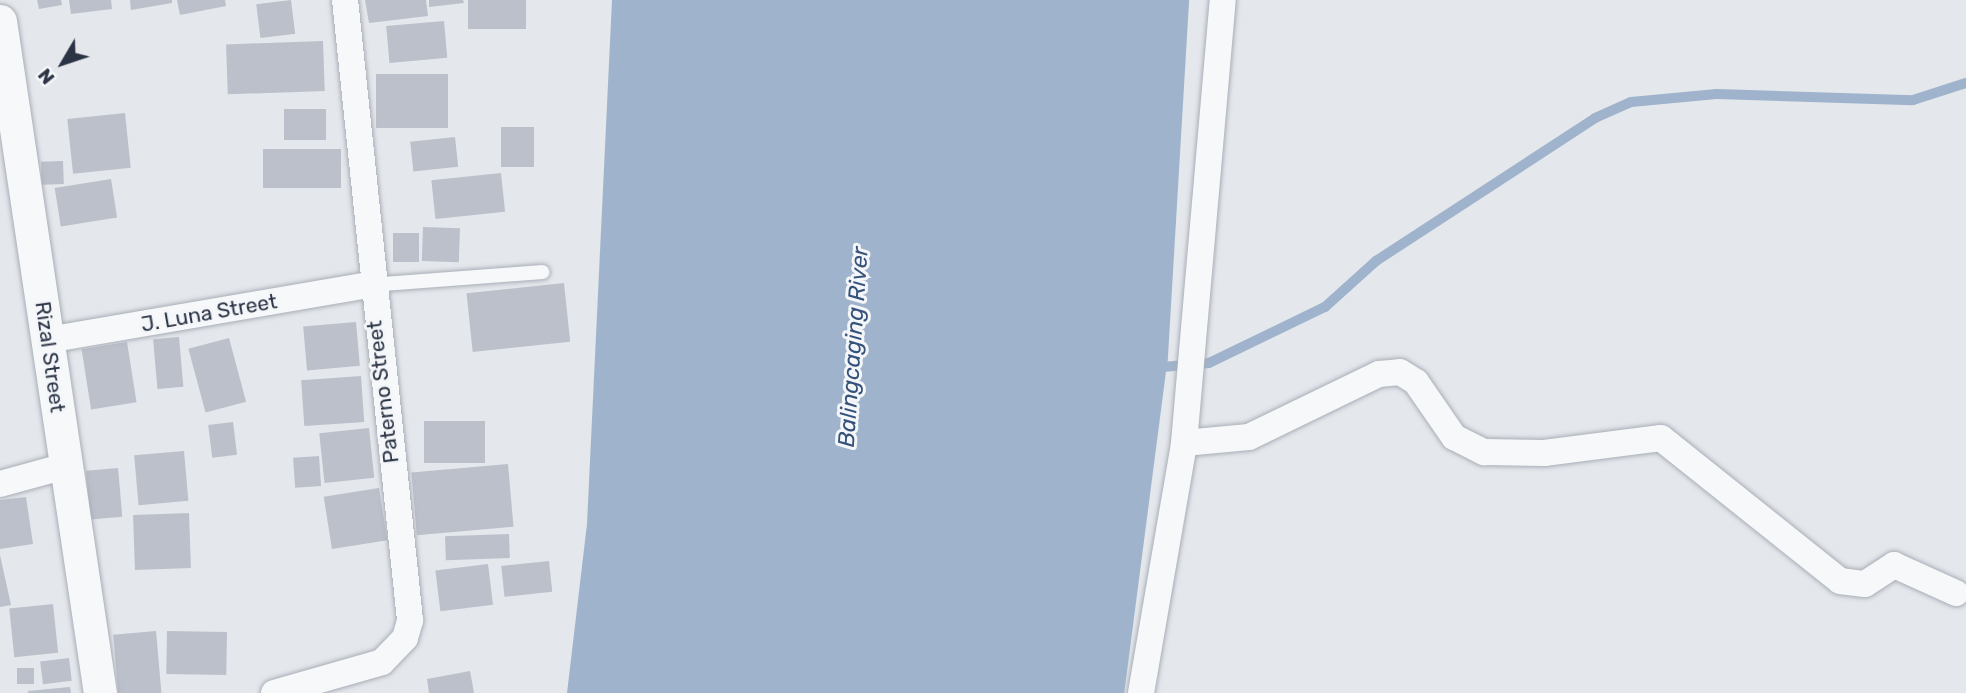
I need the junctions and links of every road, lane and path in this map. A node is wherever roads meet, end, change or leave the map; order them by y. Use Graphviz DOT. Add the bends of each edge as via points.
graph roads {
  1 [pos="345,0"];
  2 [pos="1223,0"];
  3 [pos="0,21"];
  4 [pos="543,272"];
  5 [pos="370,285"];
  6 [pos="47,340"];
  7 [pos="1184,443"];
  8 [pos="66,466"];
  9 [pos="0,484"];
  10 [pos="1956,593"];
  11 [pos="100,693"];
  12 [pos="274,693"];
  13 [pos="1141,693"];
  1 -- 5 [label="street, Paterno Street"];
  2 -- 7 [label="street"];
  3 -- 6 [label="street, Rizal Street"];
  4 -- 5 [label="lane"];
  5 -- 6 [label="street, J. Luna Street"];
  5 -- 12 [label="street, Paterno Street" via="410,620 405,638 382,662"];
  6 -- 8 [label="street, Rizal Street"];
  7 -- 10 [label="street" via="1249,437 1379,374 1400,372 1416,382 1454,437 1484,452 1544,453 1661,438 1840,581 1865,584 1894,565"];
  7 -- 13 [label="street"];
  8 -- 9 [label="street"];
  8 -- 11 [label="street, Rizal Street"];
}
